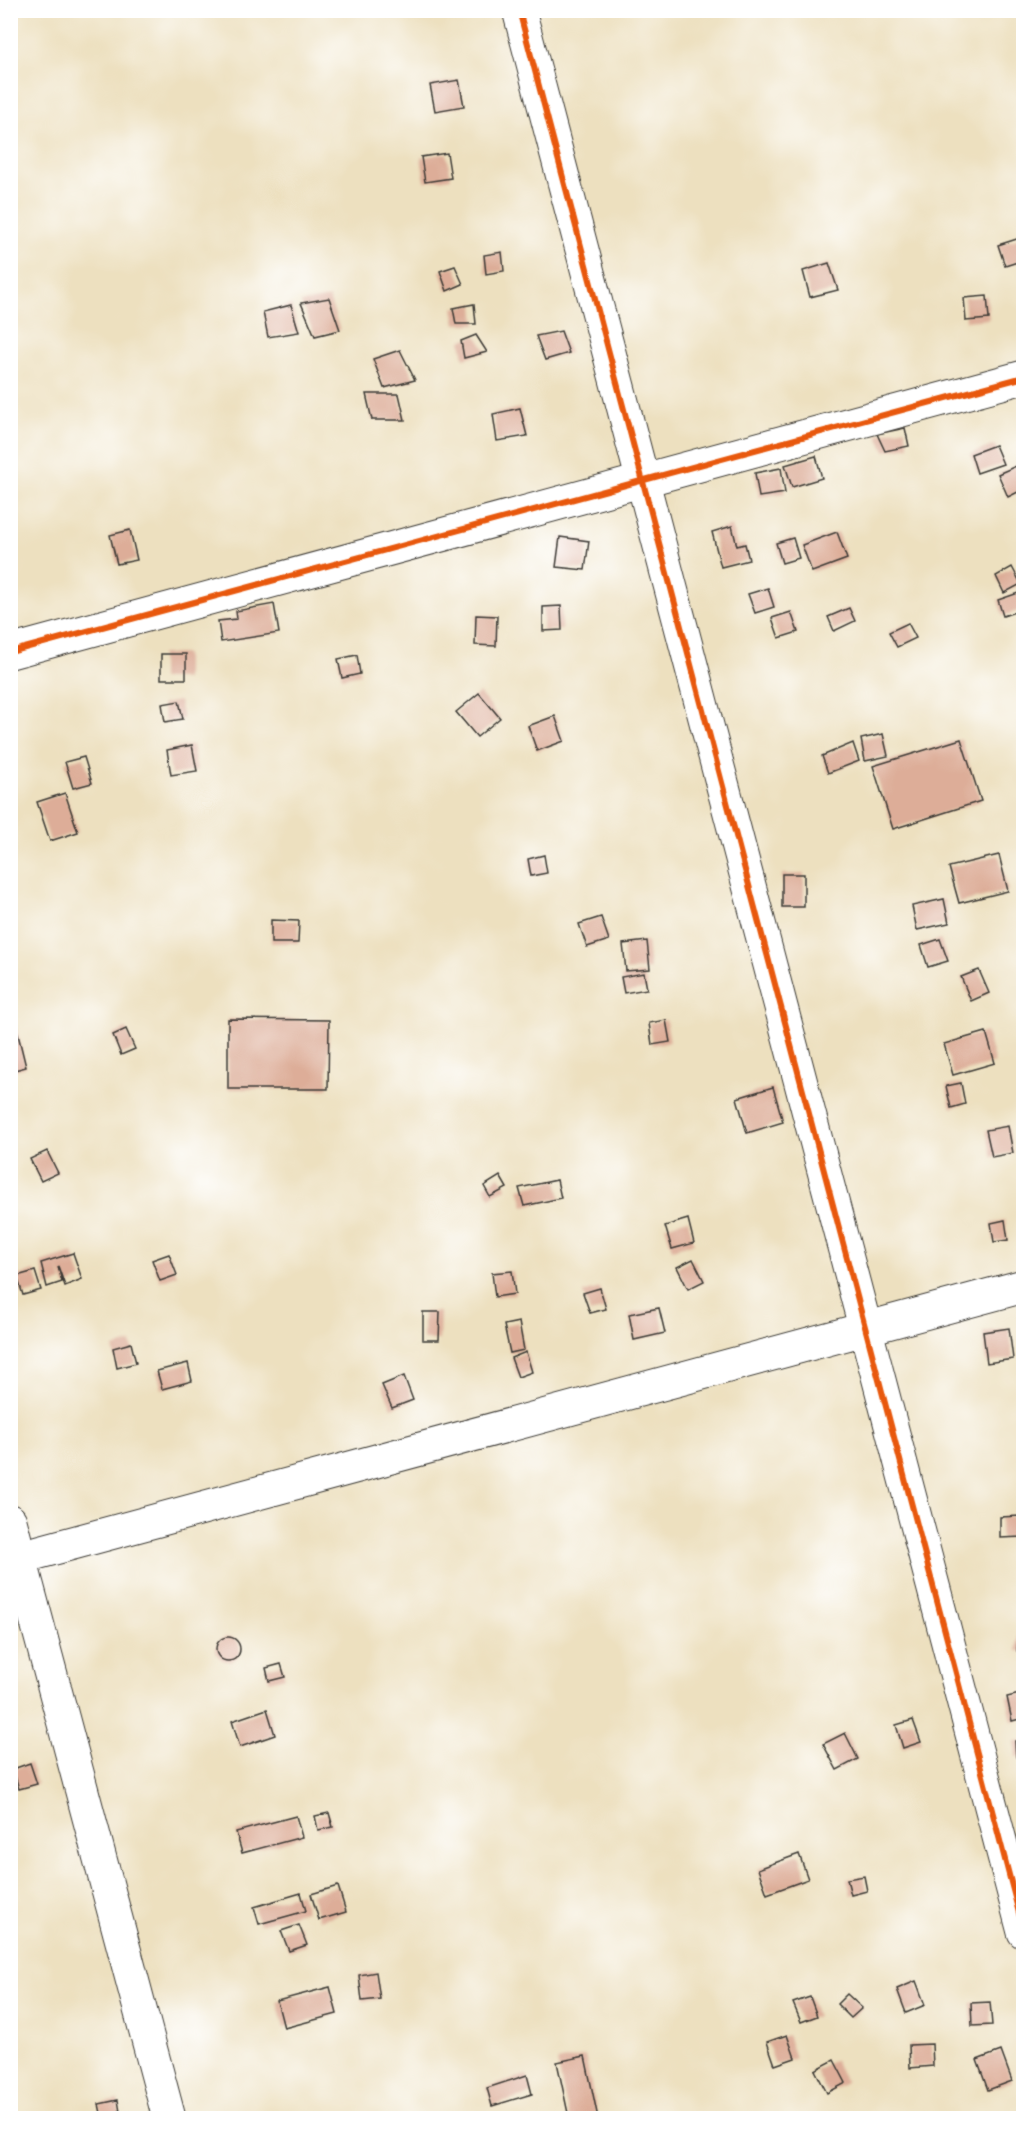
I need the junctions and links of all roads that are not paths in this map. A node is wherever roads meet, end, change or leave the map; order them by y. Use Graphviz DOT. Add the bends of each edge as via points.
graph roads {
  1 [pos="519,10"];
  2 [pos="1023,377"];
  3 [pos="642,480"];
  4 [pos="10,652"];
  5 [pos="1023,1286"];
  6 [pos="865,1329"];
  7 [pos="10,1521"];
  8 [pos="15,1559"];
  9 [pos="1023,1932"];
  10 [pos="169,2118"];
  1 -- 3 [label="street"];
  2 -- 3 [label="street"];
  3 -- 4 [label="street"];
  3 -- 6 [label="street"];
  5 -- 6 [label="street"];
  6 -- 8 [label="street"];
  6 -- 9 [label="street"];
  7 -- 8 [label="street"];
  8 -- 10 [label="street"];
}
